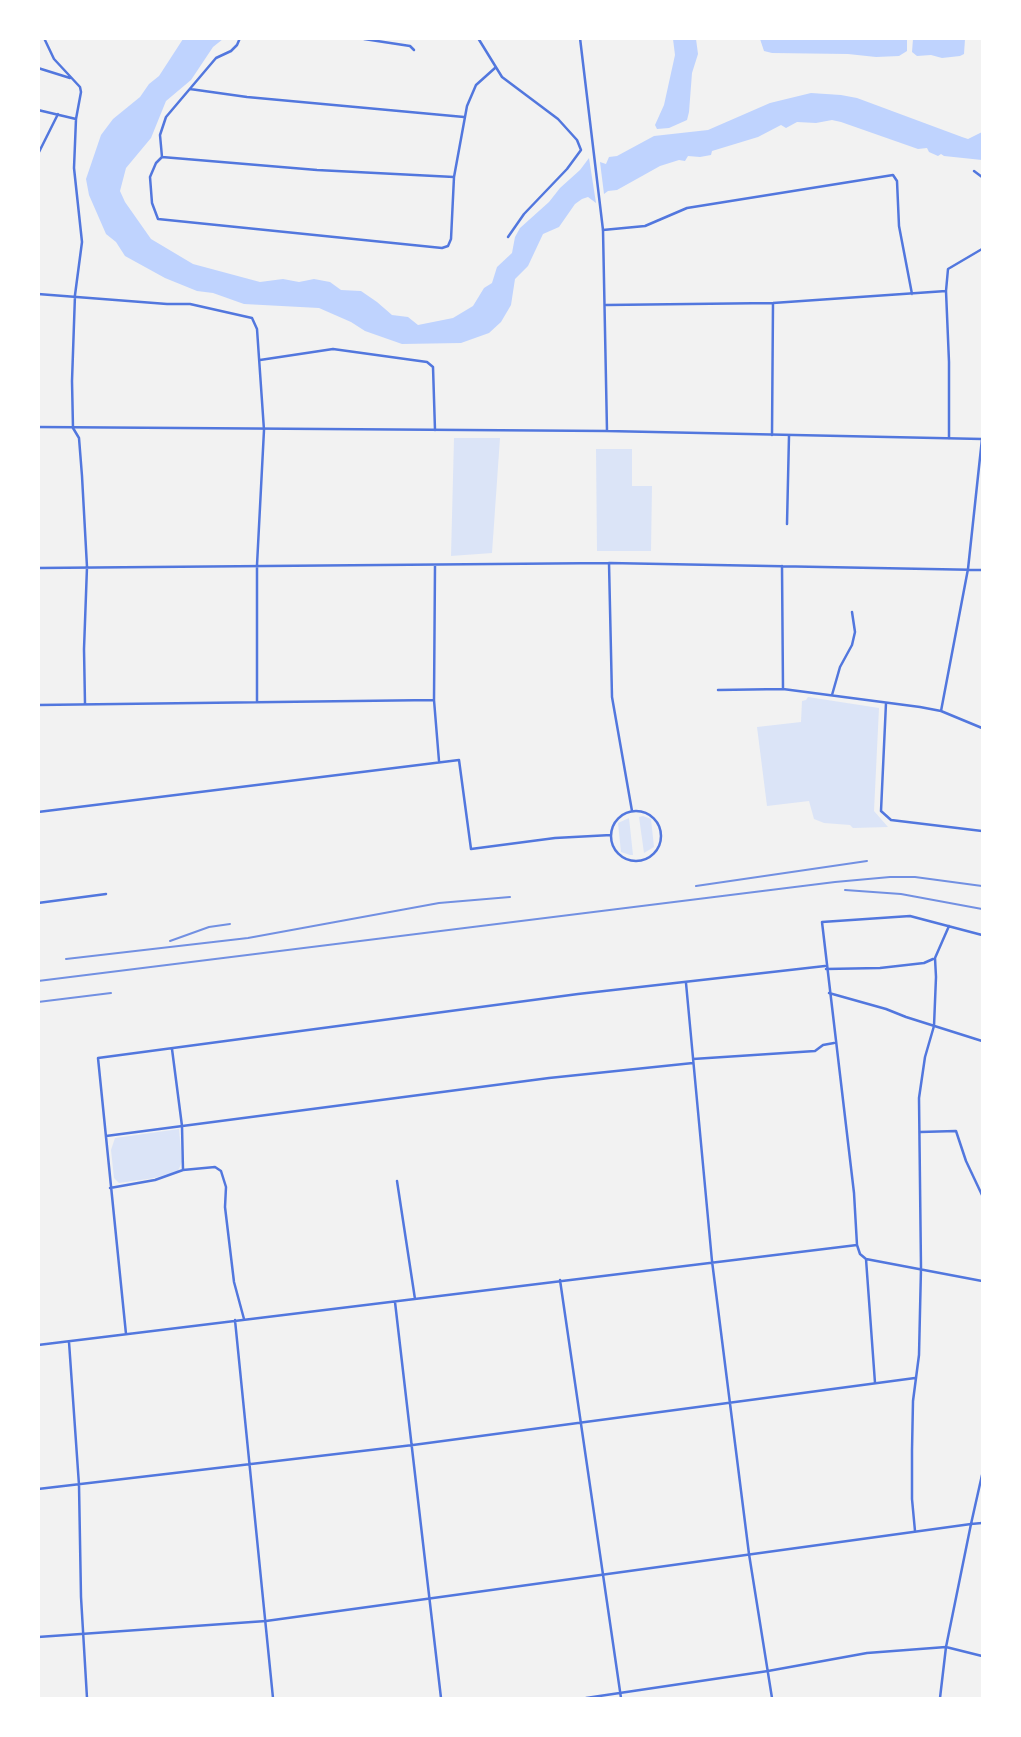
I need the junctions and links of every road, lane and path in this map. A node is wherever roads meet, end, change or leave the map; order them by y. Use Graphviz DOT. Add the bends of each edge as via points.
graph roads {
  1 [pos="44,38"];
  2 [pos="240,38"];
  3 [pos="484,38"];
  4 [pos="580,38"];
  5 [pos="363,39"];
  6 [pos="478,39"];
  7 [pos="414,50"];
  8 [pos="38,68"];
  9 [pos="495,68"];
  10 [pos="70,78"];
  11 [pos="190,89"];
  12 [pos="38,110"];
  13 [pos="58,114"];
  14 [pos="464,117"];
  15 [pos="76,119"];
  16 [pos="38,154"];
  17 [pos="162,158"];
  18 [pos="974,171"];
  19 [pos="454,177"];
  20 [pos="982,177"];
  21 [pos="603,230"];
  22 [pos="508,237"];
  23 [pos="982,249"];
  24 [pos="946,291"];
  25 [pos="38,294"];
  26 [pos="912,294"];
  27 [pos="75,295"];
  28 [pos="773,303"];
  29 [pos="606,305"];
  30 [pos="260,360"];
  31 [pos="38,427"];
  32 [pos="73,428"];
  33 [pos="264,430"];
  34 [pos="435,430"];
  35 [pos="607,431"];
  36 [pos="772,435"];
  37 [pos="789,435"];
  38 [pos="949,438"];
  39 [pos="982,439"];
  40 [pos="788,523"];
  41 [pos="609,563"];
  42 [pos="257,565"];
  43 [pos="435,565"];
  44 [pos="782,566"];
  45 [pos="87,567"];
  46 [pos="38,568"];
  47 [pos="968,569"];
  48 [pos="982,570"];
  49 [pos="852,612"];
  50 [pos="783,689"];
  51 [pos="718,690"];
  52 [pos="832,696"];
  53 [pos="434,700"];
  54 [pos="257,701"];
  55 [pos="886,703"];
  56 [pos="85,704"];
  57 [pos="38,705"];
  58 [pos="941,711"];
  59 [pos="982,728"];
  60 [pos="439,761"];
  61 [pos="632,811"];
  62 [pos="38,812"];
  63 [pos="982,831"];
  64 [pos="611,835"];
  65 [pos="106,894"];
  66 [pos="38,903"];
  67 [pos="949,926"];
  68 [pos="982,935"];
  69 [pos="935,958"];
  70 [pos="826,967"];
  71 [pos="686,982"];
  72 [pos="830,993"];
  73 [pos="934,1026"];
  74 [pos="982,1041"];
  75 [pos="836,1043"];
  76 [pos="172,1049"];
  77 [pos="693,1061"];
  78 [pos="182,1126"];
  79 [pos="919,1132"];
  80 [pos="106,1136"];
  81 [pos="183,1170"];
  82 [pos="397,1181"];
  83 [pos="110,1188"];
  84 [pos="982,1195"];
  85 [pos="857,1245"];
  86 [pos="866,1259"];
  87 [pos="712,1261"];
  88 [pos="921,1268"];
  89 [pos="560,1280"];
  90 [pos="982,1281"];
  91 [pos="415,1299"];
  92 [pos="395,1302"];
  93 [pos="244,1319"];
  94 [pos="235,1321"];
  95 [pos="126,1334"];
  96 [pos="69,1342"];
  97 [pos="38,1345"];
  98 [pos="915,1378"];
  99 [pos="875,1383"];
  100 [pos="729,1402"];
  101 [pos="581,1423"];
  102 [pos="413,1445"];
  103 [pos="249,1465"];
  104 [pos="982,1475"];
  105 [pos="79,1485"];
  106 [pos="38,1489"];
  107 [pos="982,1523"];
  108 [pos="971,1524"];
  109 [pos="915,1531"];
  110 [pos="750,1554"];
  111 [pos="601,1576"];
  112 [pos="430,1600"];
  113 [pos="266,1621"];
  114 [pos="85,1633"];
  115 [pos="38,1637"];
  116 [pos="946,1647"];
  117 [pos="982,1655"];
  118 [pos="768,1671"];
  119 [pos="620,1693"];
  120 [pos="87,1699"];
  121 [pos="273,1699"];
  122 [pos="441,1699"];
  123 [pos="586,1699"];
  124 [pos="621,1699"];
  125 [pos="772,1699"];
  126 [pos="940,1699"];
  1 -- 10 [label="street"];
  2 -- 11 [label="street"];
  3 -- 6 [label="street"];
  4 -- 21 [label="street"];
  5 -- 7 [label="street"];
  6 -- 9 [label="street"];
  8 -- 10 [label="street"];
  9 -- 14 [label="street" via="476,85"];
  9 -- 22 [label="street" via="558,119 581,150"];
  10 -- 15 [label="street" via="81,92"];
  11 -- 14 [label="street"];
  11 -- 17 [label="street" via="166,117 159,143"];
  12 -- 13 [label="street"];
  13 -- 15 [label="street"];
  13 -- 16 [label="street"];
  14 -- 19 [label="street"];
  15 -- 27 [label="street" via="74,168 82,242"];
  17 -- 19 [label="street"];
  17 -- 19 [label="street" via="150,177 158,219 442,248 451,239"];
  18 -- 20 [label="street"];
  21 -- 26 [label="street" via="652,224 687,208 893,175"];
  21 -- 29 [label="street"];
  23 -- 24 [label="street" via="948,269"];
  24 -- 26 [label="street"];
  24 -- 38 [label="street"];
  25 -- 27 [label="street"];
  26 -- 28 [label="street"];
  27 -- 30 [label="street" via="190,304 252,318"];
  27 -- 32 [label="street"];
  28 -- 29 [label="street"];
  28 -- 36 [label="street"];
  29 -- 35 [label="street"];
  30 -- 33 [label="street"];
  30 -- 34 [label="street" via="333,349 427,362 433,367"];
  31 -- 32 [label="street"];
  32 -- 33 [label="street"];
  32 -- 45 [label="street" via="79,438"];
  33 -- 34 [label="street"];
  33 -- 42 [label="street"];
  34 -- 35 [label="street"];
  35 -- 36 [label="street"];
  36 -- 37 [label="street"];
  37 -- 38 [label="street"];
  37 -- 40 [label="street"];
  38 -- 39 [label="street"];
  39 -- 47 [label="street"];
  41 -- 43 [label="street"];
  41 -- 44 [label="street"];
  41 -- 61 [label="street" via="612,697"];
  42 -- 43 [label="street"];
  42 -- 45 [label="street"];
  42 -- 54 [label="street"];
  43 -- 53 [label="street"];
  44 -- 47 [label="street"];
  44 -- 50 [label="street"];
  45 -- 46 [label="street"];
  45 -- 56 [label="street"];
  47 -- 48 [label="street"];
  47 -- 58 [label="street"];
  49 -- 52 [label="street" via="852,645"];
  50 -- 51 [label="street"];
  50 -- 52 [label="street"];
  52 -- 55 [label="street"];
  53 -- 54 [label="street"];
  53 -- 60 [label="street"];
  54 -- 56 [label="street"];
  55 -- 58 [label="street"];
  55 -- 63 [label="street" via="881,811 891,820"];
  56 -- 57 [label="street"];
  58 -- 59 [label="street"];
  60 -- 62 [label="street"];
  60 -- 64 [label="street" via="459,760 471,849"];
  61 -- 64 [label="street" via="619,817"];
  61 -- 64 [label="street" via="644,812 658,823 662,834 656,851 647,859 630,861 616,851"];
  65 -- 66 [label="street"];
  67 -- 68 [label="street"];
  67 -- 69 [label="street"];
  67 -- 70 [label="street" via="904,916 822,922"];
  69 -- 70 [label="street" via="880,968"];
  69 -- 73 [label="street"];
  70 -- 71 [label="street"];
  70 -- 72 [label="street"];
  71 -- 76 [label="street"];
  71 -- 77 [label="street"];
  72 -- 73 [label="street"];
  72 -- 75 [label="street"];
  73 -- 74 [label="street"];
  73 -- 79 [label="street" via="920,1084"];
  75 -- 77 [label="street" via="814,1051"];
  75 -- 85 [label="street"];
  76 -- 78 [label="street"];
  76 -- 80 [label="street" via="98,1058"];
  77 -- 78 [label="street"];
  77 -- 87 [label="street"];
  78 -- 80 [label="street"];
  78 -- 81 [label="street"];
  79 -- 84 [label="street" via="956,1131"];
  79 -- 88 [label="street"];
  80 -- 83 [label="street"];
  81 -- 83 [label="street"];
  81 -- 93 [label="street" via="215,1167 225,1179 234,1282"];
  82 -- 91 [label="street"];
  83 -- 95 [label="street"];
  85 -- 86 [label="street"];
  85 -- 87 [label="street"];
  86 -- 88 [label="street"];
  86 -- 99 [label="street"];
  87 -- 89 [label="street"];
  87 -- 100 [label="street"];
  88 -- 90 [label="street"];
  88 -- 98 [label="street"];
  89 -- 91 [label="street"];
  89 -- 101 [label="street"];
  91 -- 92 [label="street"];
  92 -- 93 [label="street"];
  92 -- 102 [label="street"];
  93 -- 94 [label="street"];
  94 -- 95 [label="street"];
  94 -- 103 [label="street"];
  95 -- 96 [label="street"];
  96 -- 97 [label="street"];
  96 -- 105 [label="street"];
  98 -- 99 [label="street"];
  98 -- 109 [label="street"];
  99 -- 100 [label="street"];
  100 -- 101 [label="street"];
  100 -- 110 [label="street"];
  101 -- 102 [label="street"];
  101 -- 111 [label="street"];
  102 -- 103 [label="street"];
  102 -- 112 [label="street"];
  103 -- 105 [label="street"];
  103 -- 113 [label="street"];
  104 -- 108 [label="street"];
  105 -- 106 [label="street"];
  105 -- 114 [label="street"];
  107 -- 108 [label="street"];
  108 -- 109 [label="street"];
  108 -- 116 [label="street"];
  109 -- 110 [label="street"];
  110 -- 111 [label="street"];
  110 -- 118 [label="street"];
  111 -- 112 [label="street"];
  111 -- 119 [label="street"];
  112 -- 113 [label="street"];
  112 -- 122 [label="street"];
  113 -- 114 [label="street"];
  113 -- 121 [label="street"];
  114 -- 115 [label="street"];
  114 -- 120 [label="street"];
  116 -- 117 [label="street"];
  116 -- 118 [label="street" via="867,1653"];
  116 -- 126 [label="street"];
  118 -- 119 [label="street"];
  118 -- 125 [label="street"];
  119 -- 123 [label="street"];
  119 -- 124 [label="street"];
}
